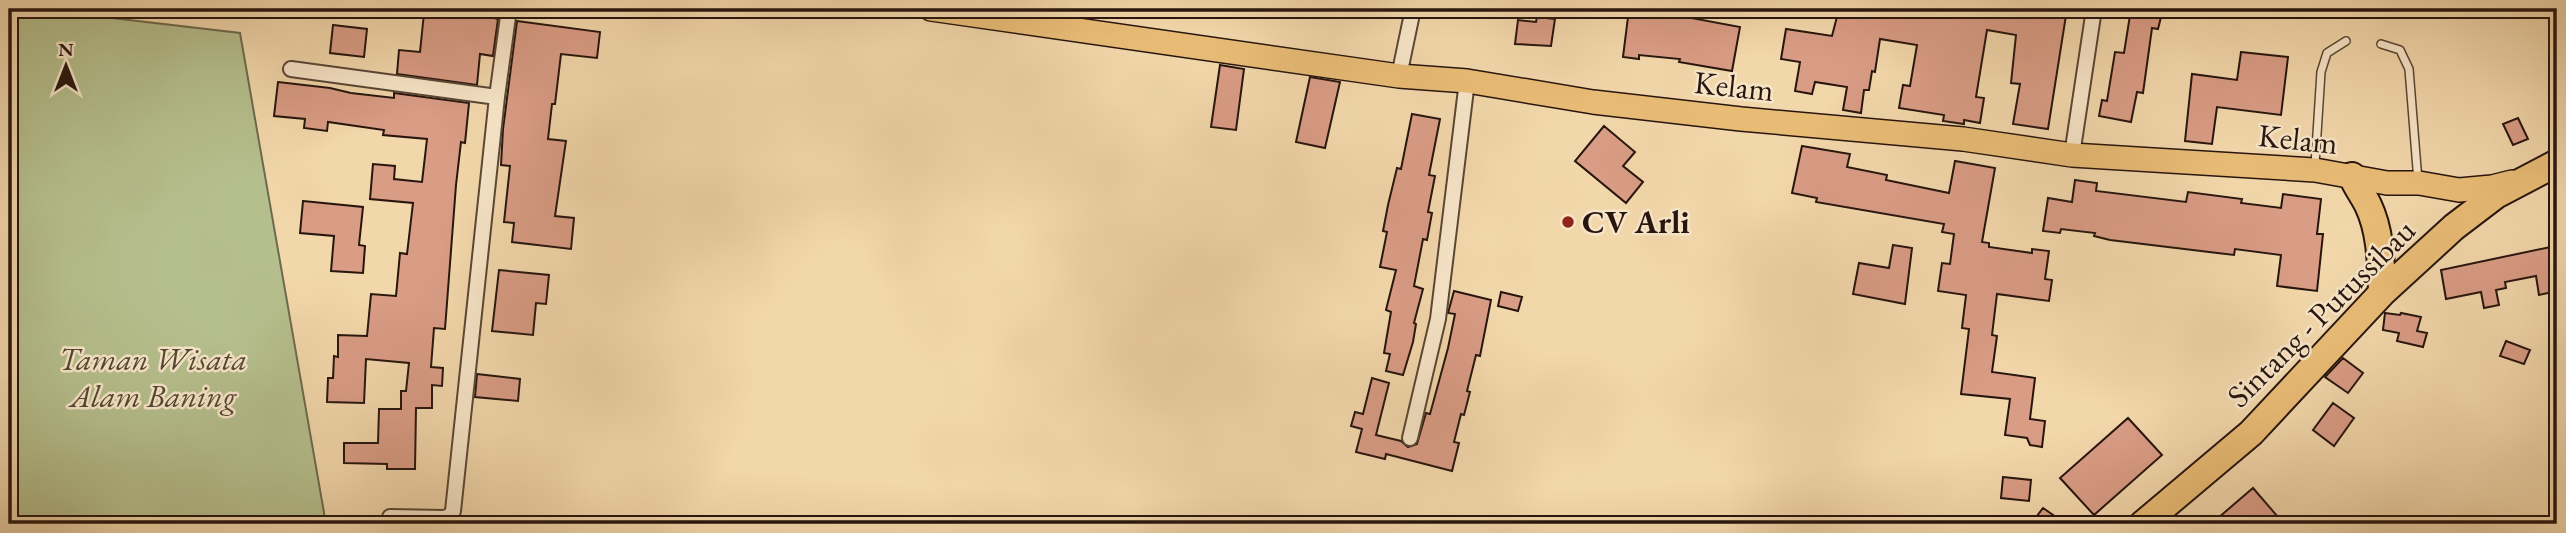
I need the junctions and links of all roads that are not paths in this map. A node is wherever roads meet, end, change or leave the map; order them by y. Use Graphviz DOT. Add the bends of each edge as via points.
graph roads {
  1 [pos="509,9"];
  2 [pos="932,9"];
  3 [pos="1413,9"];
  4 [pos="2094,9"];
  5 [pos="2346,41"];
  6 [pos="2381,44"];
  7 [pos="291,69"];
  8 [pos="1399,76"];
  9 [pos="1467,82"];
  10 [pos="496,97"];
  11 [pos="2072,155"];
  12 [pos="2557,163"];
  13 [pos="2315,170"];
  14 [pos="2352,176"];
  15 [pos="2531,176"];
  16 [pos="2419,183"];
  17 [pos="2382,293"];
  18 [pos="1410,438"];
  19 [pos="390,517"];
  20 [pos="2143,524"];
  1 -- 10 [label="street"];
  2 -- 8 [label="main road, Kelam"];
  3 -- 8 [label="street"];
  4 -- 11 [label="street"];
  5 -- 13 [label="lane" via="2327,52 2321,72"];
  6 -- 16 [label="lane" via="2400,50 2409,69"];
  7 -- 10 [label="street"];
  8 -- 9 [label="main road, Kelam"];
  9 -- 11 [label="main road, Kelam" via="1593,102 1963,139"];
  9 -- 18 [label="street" via="1438,318"];
  10 -- 19 [label="street" via="453,511 443,518"];
  11 -- 13 [label="main road, Kelam"];
  12 -- 15 [label="highway, Sintang - Putussibau"];
  13 -- 14 [label="main road, Kelam"];
  14 -- 16 [label="main road, Kelam"];
  14 -- 17 [label="highway" via="2374,223"];
  15 -- 16 [label="main road, Kelam" via="2477,189"];
  15 -- 17 [label="highway, Sintang - Putussibau" via="2454,227"];
  17 -- 20 [label="highway, Sintang - Putussibau" via="2250,433"];
}
